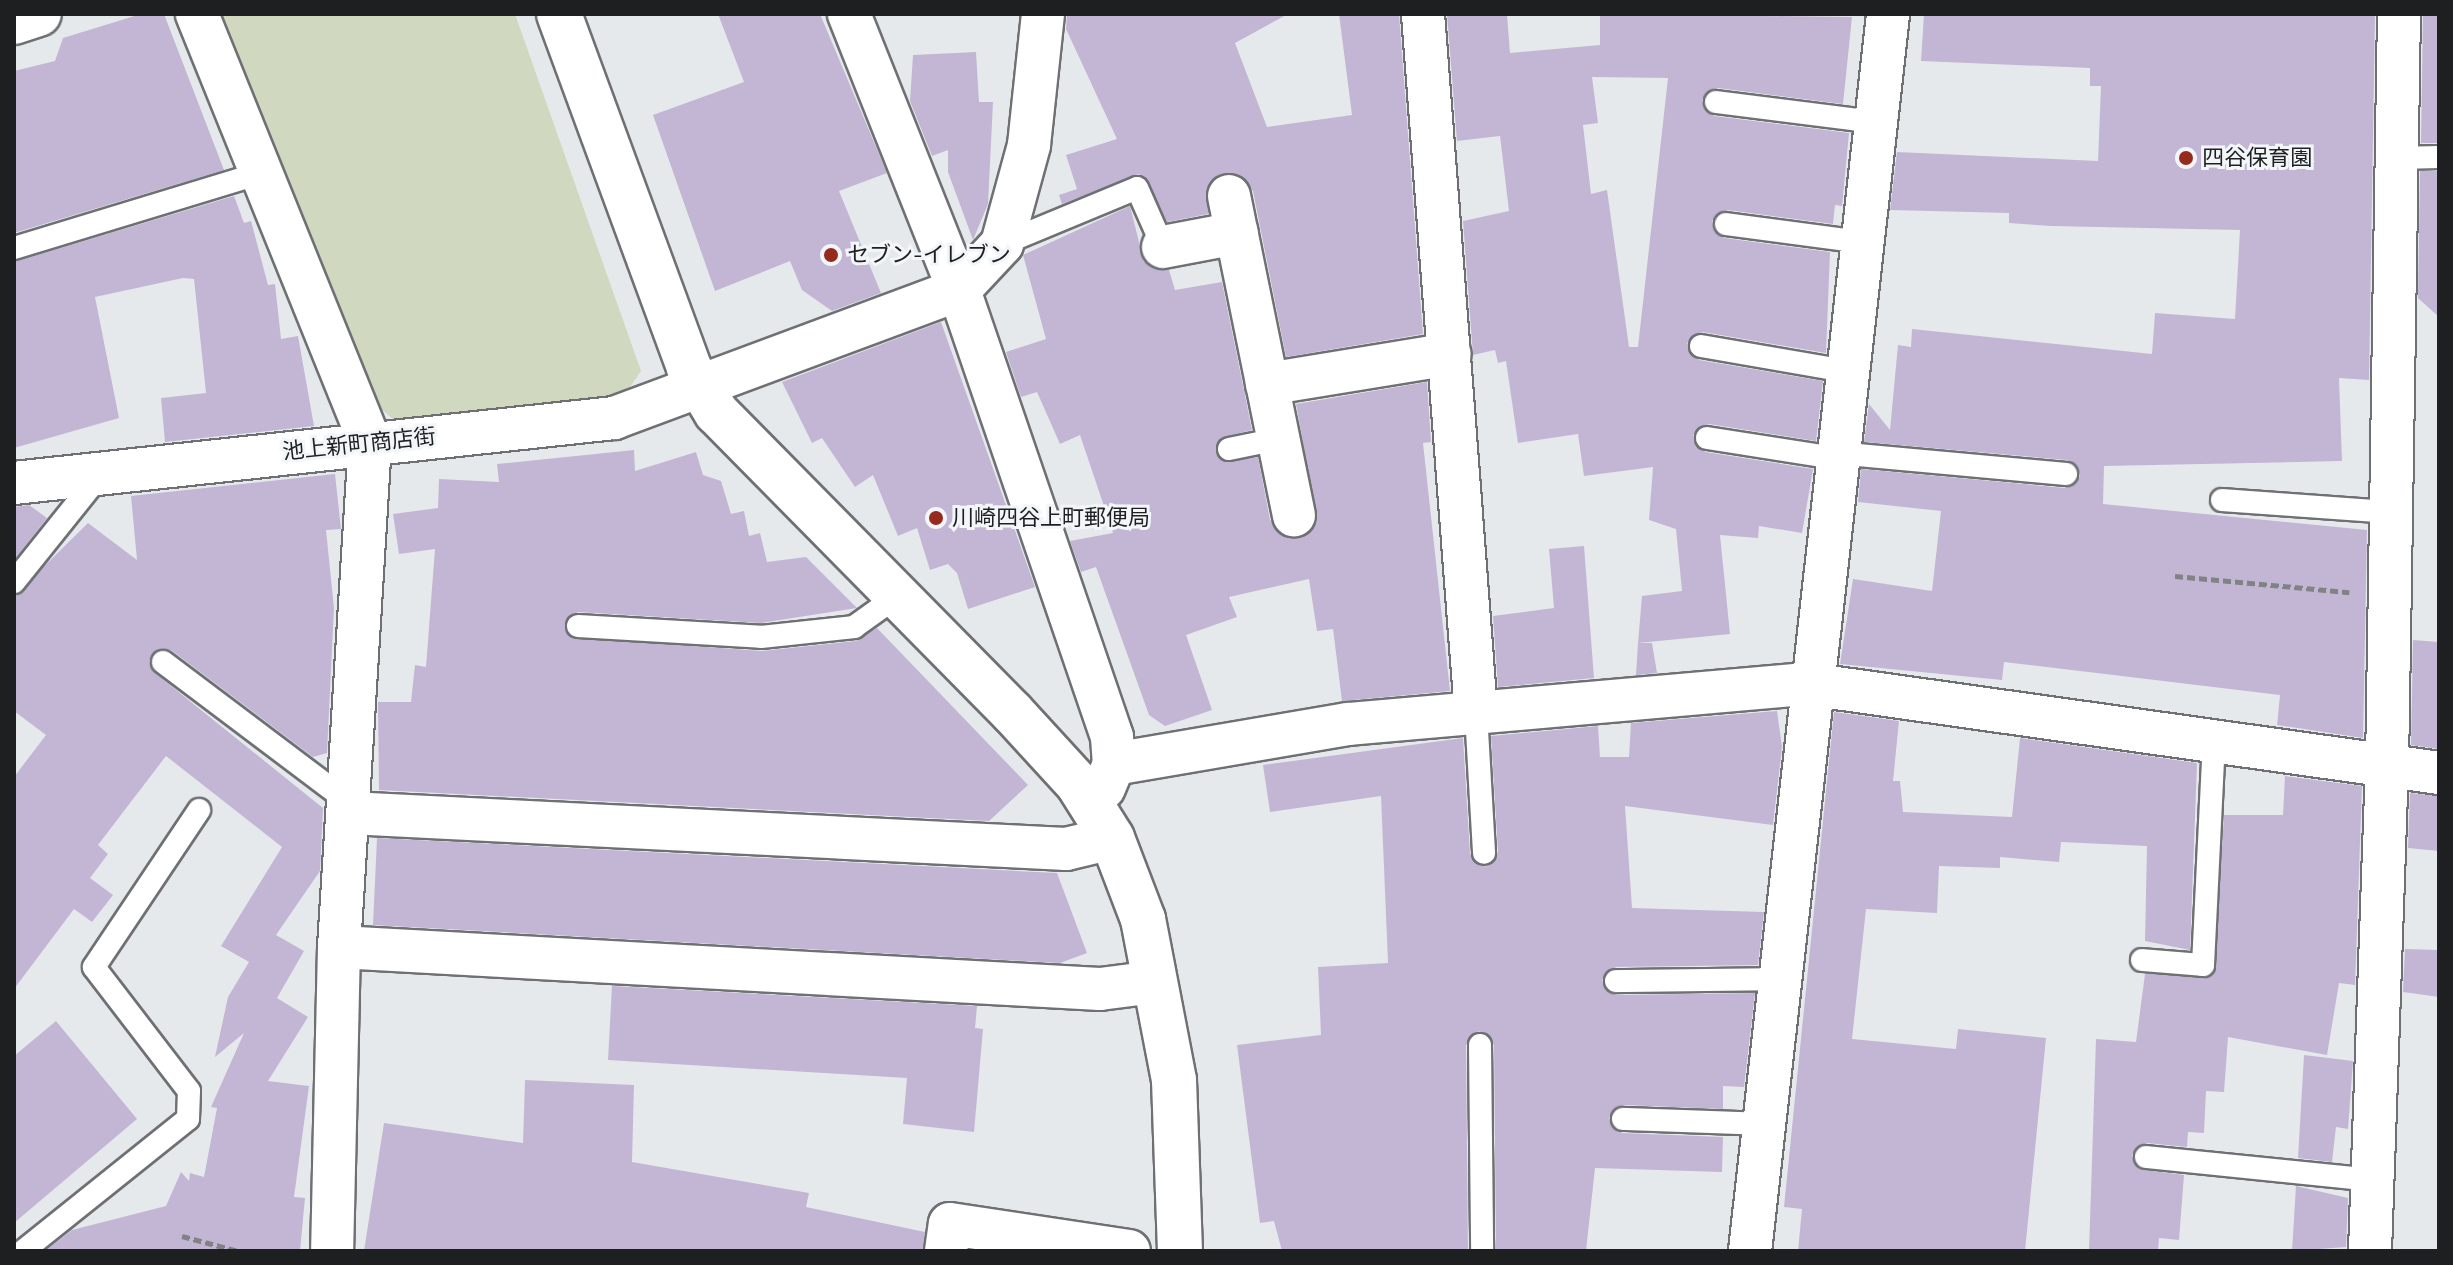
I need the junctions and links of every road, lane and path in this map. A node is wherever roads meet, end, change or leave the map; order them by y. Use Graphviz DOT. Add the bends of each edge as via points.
graph roads {
  1 [pos="39,14"];
  2 [pos="197,14"];
  3 [pos="559,14"];
  4 [pos="849,14"];
  5 [pos="1043,14"];
  6 [pos="1423,14"];
  7 [pos="1888,14"];
  8 [pos="2399,14"];
  9 [pos="14,22"];
  10 [pos="1716,102"];
  11 [pos="1875,122"];
  12 [pos="2439,157"];
  13 [pos="2397,158"];
  14 [pos="261,173"];
  15 [pos="1726,224"];
  16 [pos="1861,242"];
  17 [pos="1002,244"];
  18 [pos="1163,247"];
  19 [pos="14,248"];
  20 [pos="959,290"];
  21 [pos="1701,346"];
  22 [pos="1450,354"];
  23 [pos="1845,371"];
  24 [pos="1267,384"];
  25 [pos="699,385"];
  26 [pos="1707,438"];
  27 [pos="1278,439"];
  28 [pos="370,442"];
  29 [pos="1229,449"];
  30 [pos="1835,456"];
  31 [pos="2066,474"];
  32 [pos="100,475"];
  33 [pos="14,483"];
  34 [pos="2222,500"];
  35 [pos="2391,512"];
  36 [pos="1294,515"];
  37 [pos="2175,576"];
  38 [pos="14,582"];
  39 [pos="2390,596"];
  40 [pos="896,597"];
  41 [pos="578,626"];
  42 [pos="163,662"];
  43 [pos="1808,684"];
  44 [pos="1476,713"];
  45 [pos="2214,743"];
  46 [pos="1114,764"];
  47 [pos="2387,767"];
  48 [pos="2439,773"];
  49 [pos="349,807"];
  50 [pos="199,810"];
  51 [pos="1104,824"];
  52 [pos="1484,853"];
  53 [pos="339,947"];
  54 [pos="2142,960"];
  55 [pos="1777,979"];
  56 [pos="1616,981"];
  57 [pos="1155,982"];
  58 [pos="1480,1045"];
  59 [pos="1623,1119"];
  60 [pos="1763,1124"];
  61 [pos="2146,1157"];
  62 [pos="2372,1180"];
  63 [pos="182,1236"];
  64 [pos="23,1251"];
  65 [pos="238,1251"];
  66 [pos="332,1251"];
  67 [pos="946,1251"];
  68 [pos="1129,1251"];
  69 [pos="1180,1251"];
  70 [pos="1482,1251"];
  71 [pos="1750,1251"];
  72 [pos="2370,1251"];
  1 -- 9 [label="street"];
  2 -- 14 [label="street"];
  3 -- 25 [label="street"];
  4 -- 20 [label="street"];
  5 -- 17 [label="street" via="1029,145"];
  6 -- 22 [label="street"];
  7 -- 11 [label="street"];
  8 -- 13 [label="street"];
  10 -- 11 [label="lane"];
  11 -- 16 [label="street"];
  12 -- 13 [label="lane"];
  13 -- 35 [label="street"];
  14 -- 19 [label="lane"];
  14 -- 28 [label="street"];
  15 -- 16 [label="lane"];
  16 -- 23 [label="street"];
  17 -- 18 [label="lane" via="1137,188"];
  17 -- 20 [label="street"];
  18 -- 24 [label="street" via="1233,214"];
  20 -- 25 [label="street, 池上新町商店街"];
  20 -- 46 [label="street" via="1112,737"];
  21 -- 23 [label="lane"];
  22 -- 24 [label="street"];
  22 -- 44 [label="street"];
  23 -- 30 [label="street"];
  24 -- 27 [label="street"];
  25 -- 28 [label="street, 池上新町商店街" via="614,418"];
  25 -- 40 [label="street" via="720,418"];
  26 -- 30 [label="lane"];
  27 -- 29 [label="lane"];
  27 -- 36 [label="street"];
  28 -- 32 [label="street, 池上新町商店街"];
  28 -- 49 [label="street"];
  30 -- 31 [label="lane"];
  30 -- 43 [label="street"];
  32 -- 33 [label="street, 池上新町商店街"];
  32 -- 38 [label="lane"];
  34 -- 35 [label="lane"];
  35 -- 39 [label="street"];
  37 -- 39 [label="path"];
  39 -- 47 [label="street"];
  40 -- 41 [label="lane" via="854,627 761,637"];
  40 -- 51 [label="street" via="1012,712"];
  42 -- 49 [label="lane"];
  43 -- 44 [label="street"];
  43 -- 45 [label="street"];
  43 -- 55 [label="street"];
  44 -- 46 [label="street" via="1348,724"];
  44 -- 52 [label="lane"];
  45 -- 47 [label="street"];
  45 -- 54 [label="lane" via="2203,965"];
  46 -- 51 [label="street"];
  47 -- 48 [label="street"];
  47 -- 62 [label="street"];
  49 -- 51 [label="street" via="1066,849"];
  49 -- 53 [label="street"];
  50 -- 64 [label="lane" via="94,967 189,1091 188,1119"];
  51 -- 57 [label="street" via="1143,919"];
  53 -- 57 [label="street" via="1100,989"];
  53 -- 66 [label="street"];
  55 -- 56 [label="lane"];
  55 -- 60 [label="street"];
  57 -- 69 [label="street" via="1174,1080"];
  58 -- 70 [label="lane"];
  59 -- 60 [label="lane"];
  60 -- 71 [label="street"];
  61 -- 62 [label="lane"];
  62 -- 72 [label="street"];
  63 -- 65 [label="path"];
  67 -- 68 [label="street" via="950,1224"];
}
